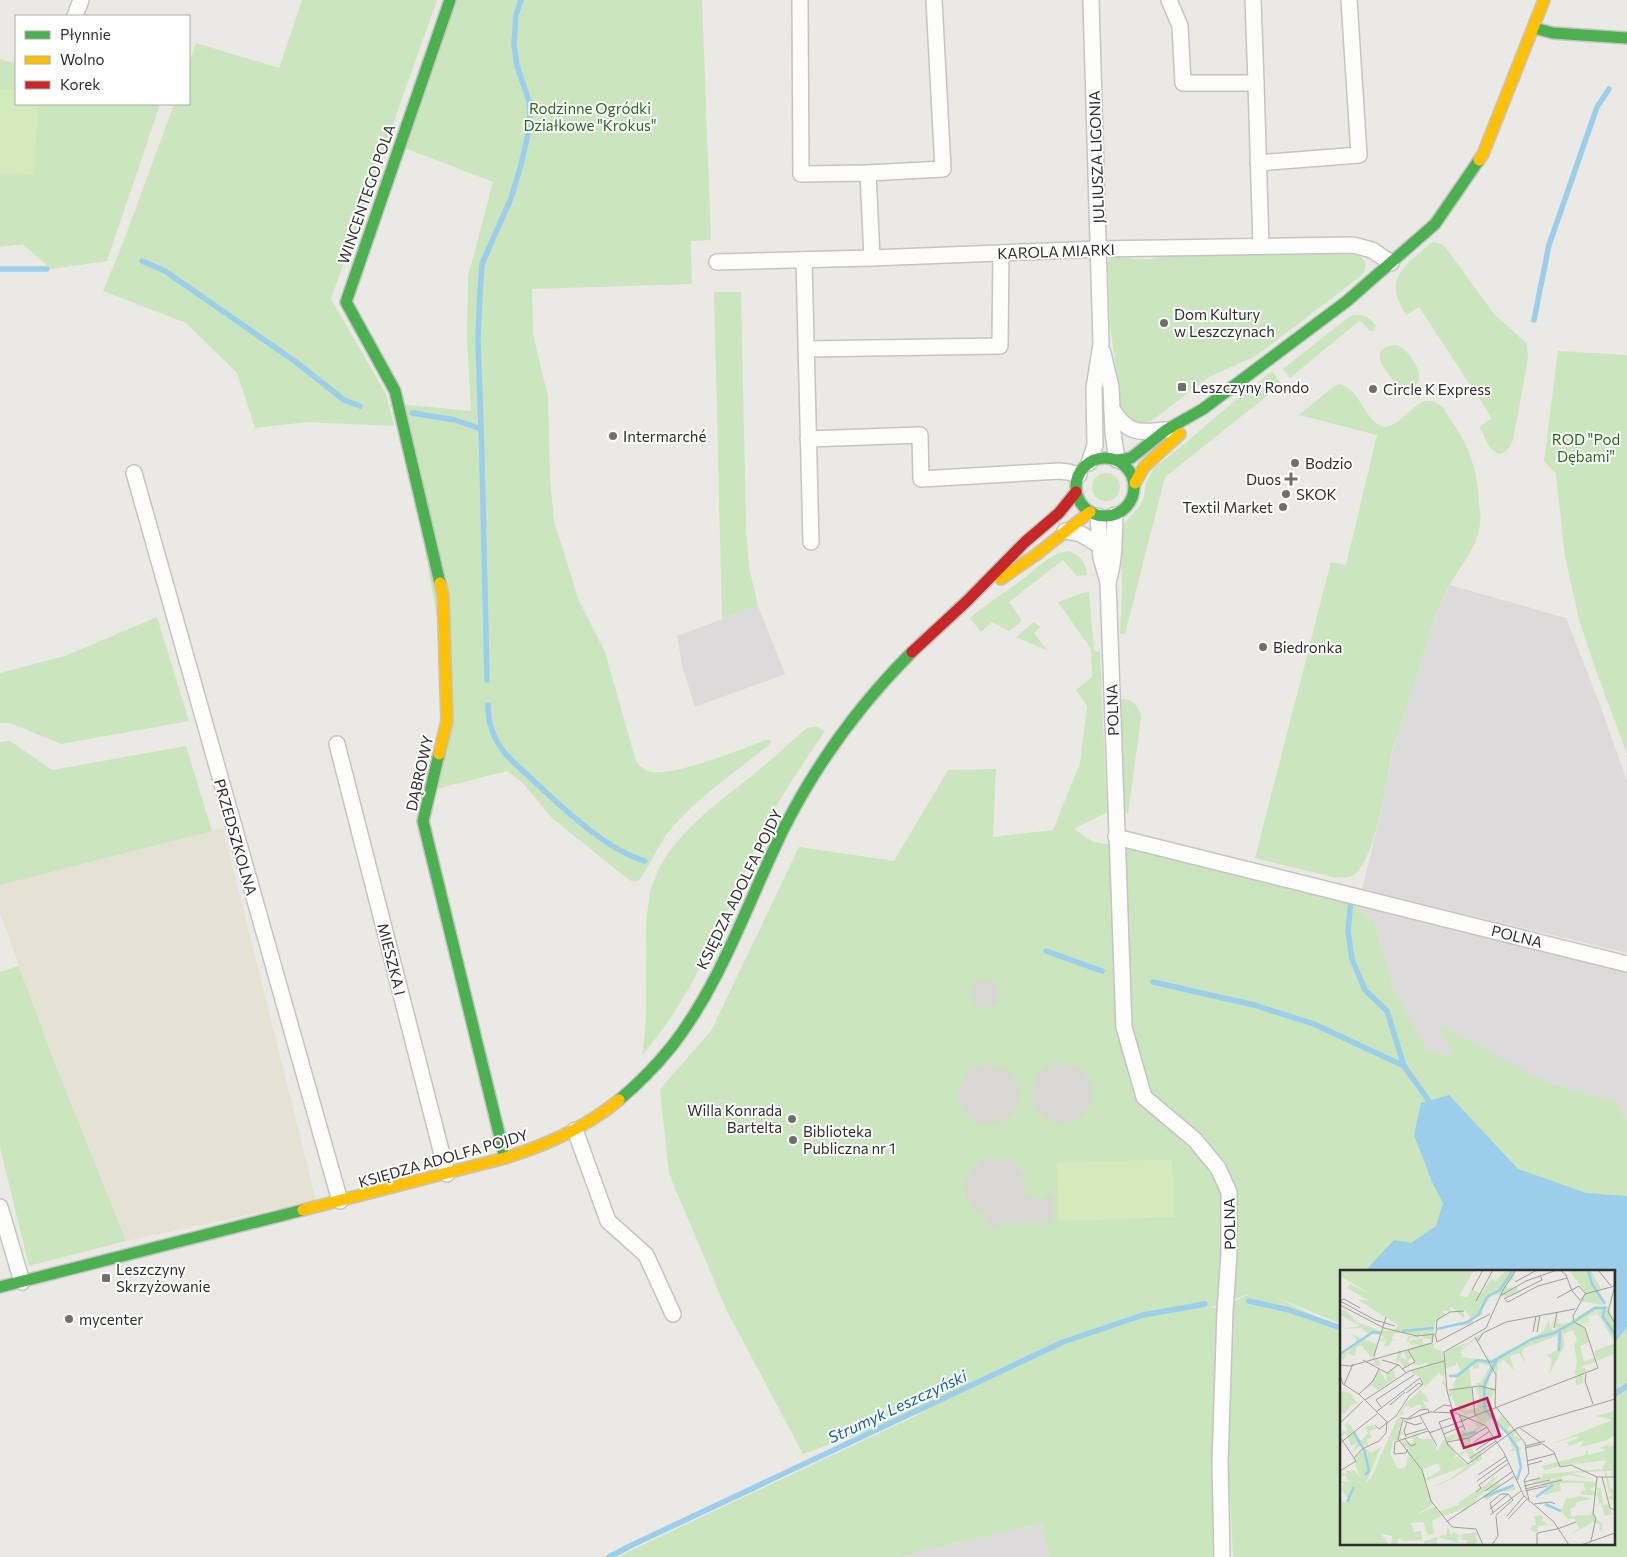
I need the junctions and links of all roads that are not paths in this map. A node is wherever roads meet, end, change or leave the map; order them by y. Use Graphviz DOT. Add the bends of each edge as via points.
graph roads {
  1 [pos="81,0"];
  2 [pos="450,0"];
  3 [pos="800,0"];
  4 [pos="934,0"];
  5 [pos="1091,0"];
  6 [pos="1169,0"];
  7 [pos="1253,0"];
  8 [pos="1349,0"];
  9 [pos="1544,0"];
  10 [pos="75,15"];
  11 [pos="1534,28"];
  12 [pos="1627,38"];
  13 [pos="1256,83"];
  14 [pos="1258,163"];
  15 [pos="868,173"];
  16 [pos="1261,246"];
  17 [pos="1098,249"];
  18 [pos="1002,253"];
  19 [pos="872,258"];
  20 [pos="804,260"];
  21 [pos="717,262"];
  22 [pos="1391,263"];
  23 [pos="1101,344"];
  24 [pos="806,349"];
  25 [pos="395,391"];
  26 [pos="1112,409"];
  27 [pos="1203,409"];
  28 [pos="1166,430"];
  29 [pos="808,439"];
  30 [pos="1117,460"];
  31 [pos="1089,463"];
  32 [pos="134,473"];
  33 [pos="1078,475"];
  34 [pos="1134,483"];
  35 [pos="1076,492"];
  36 [pos="1094,514"];
  37 [pos="1115,515"];
  38 [pos="1064,531"];
  39 [pos="811,542"];
  40 [pos="1099,545"];
  41 [pos="1108,582"];
  42 [pos="958,608"];
  43 [pos="337,744"];
  44 [pos="1116,837"];
  45 [pos="1627,964"];
  46 [pos="575,1130"];
  47 [pos="505,1158"];
  48 [pos="446,1174"];
  49 [pos="340,1202"];
  50 [pos="0,1207"];
  51 [pos="22,1282"];
  52 [pos="0,1287"];
  53 [pos="673,1314"];
  54 [pos="1222,1557"];
  1 -- 10 [label="street"];
  2 -- 25 [label="street, WINCENTEGO POLA" via="346,302"];
  3 -- 15 [label="street" via="802,174"];
  4 -- 15 [label="street" via="943,169"];
  5 -- 17 [label="street, JULIUSZA LIGONIA"];
  6 -- 13 [label="street" via="1180,26 1183,83"];
  7 -- 13 [label="street"];
  8 -- 14 [label="street" via="1359,155"];
  9 -- 11 [label="street"];
  11 -- 12 [label="street" via="1553,33"];
  11 -- 22 [label="street" via="1483,154 1435,224"];
  13 -- 14 [label="street"];
  14 -- 16 [label="street"];
  15 -- 19 [label="street"];
  16 -- 17 [label="street, KAROLA MIARKI"];
  16 -- 22 [label="street, KAROLA MIARKI" via="1353,245 1372,250"];
  17 -- 18 [label="street, KAROLA MIARKI"];
  17 -- 23 [label="street, JULIUSZA LIGONIA"];
  18 -- 19 [label="street, KAROLA MIARKI"];
  18 -- 24 [label="street" via="1000,346"];
  19 -- 20 [label="street, KAROLA MIARKI"];
  20 -- 21 [label="street, KAROLA MIARKI"];
  20 -- 24 [label="street"];
  22 -- 27 [label="street" via="1347,301"];
  23 -- 26 [label="street, JULIUSZA LIGONIA" via="1111,387"];
  23 -- 31 [label="street, JULIUSZA LIGONIA" via="1094,388 1095,444"];
  24 -- 29 [label="street"];
  25 -- 47 [label="street, DĄBROWY" via="443,596 447,721 423,821"];
  26 -- 28 [label="street" via="1122,423 1132,429 1147,432"];
  26 -- 30 [label="street, JULIUSZA LIGONIA"];
  27 -- 28 [label="street"];
  27 -- 34 [label="street" via="1144,467"];
  28 -- 30 [label="street" via="1131,458"];
  29 -- 33 [label="street" via="920,435 921,479 1049,472"];
  29 -- 39 [label="street"];
  30 -- 31 [label="street" via="1103,458"];
  30 -- 34 [label="street" via="1129,469"];
  31 -- 33 [label="street"];
  32 -- 49 [label="street, PRZEDSZKOLNA"];
  33 -- 35 [label="street"];
  34 -- 37 [label="street" via="1133,498"];
  35 -- 36 [label="street" via="1084,507"];
  35 -- 42 [label="street, KSIĘDZA ADOLFA POJDY" via="1065,508 1026,540"];
  36 -- 37 [label="street"];
  36 -- 38 [label="street, KSIĘDZA ADOLFA POJDY"];
  36 -- 40 [label="street, POLNA"];
  37 -- 41 [label="street, POLNA" via="1115,551"];
  38 -- 40 [label="street" via="1081,534"];
  38 -- 42 [label="street, KSIĘDZA ADOLFA POJDY" via="1037,554"];
  40 -- 41 [label="street, POLNA"];
  41 -- 44 [label="street, POLNA"];
  42 -- 46 [label="street, KSIĘDZA ADOLFA POJDY" via="886,678 826,758 799,800 716,974 684,1029 634,1086"];
  43 -- 48 [label="street, MIESZKA I"];
  44 -- 45 [label="street, POLNA"];
  44 -- 54 [label="street, POLNA" via="1124,1028 1144,1096 1196,1140 1218,1168 1229,1192 1220,1462"];
  46 -- 47 [label="street, KSIĘDZA ADOLFA POJDY"];
  46 -- 53 [label="street" via="608,1221 646,1255"];
  47 -- 48 [label="street, KSIĘDZA ADOLFA POJDY"];
  48 -- 49 [label="street, KSIĘDZA ADOLFA POJDY"];
  49 -- 51 [label="street, KSIĘDZA ADOLFA POJDY"];
  50 -- 51 [label="street"];
  51 -- 52 [label="street, KSIĘDZA ADOLFA POJDY"];
}
